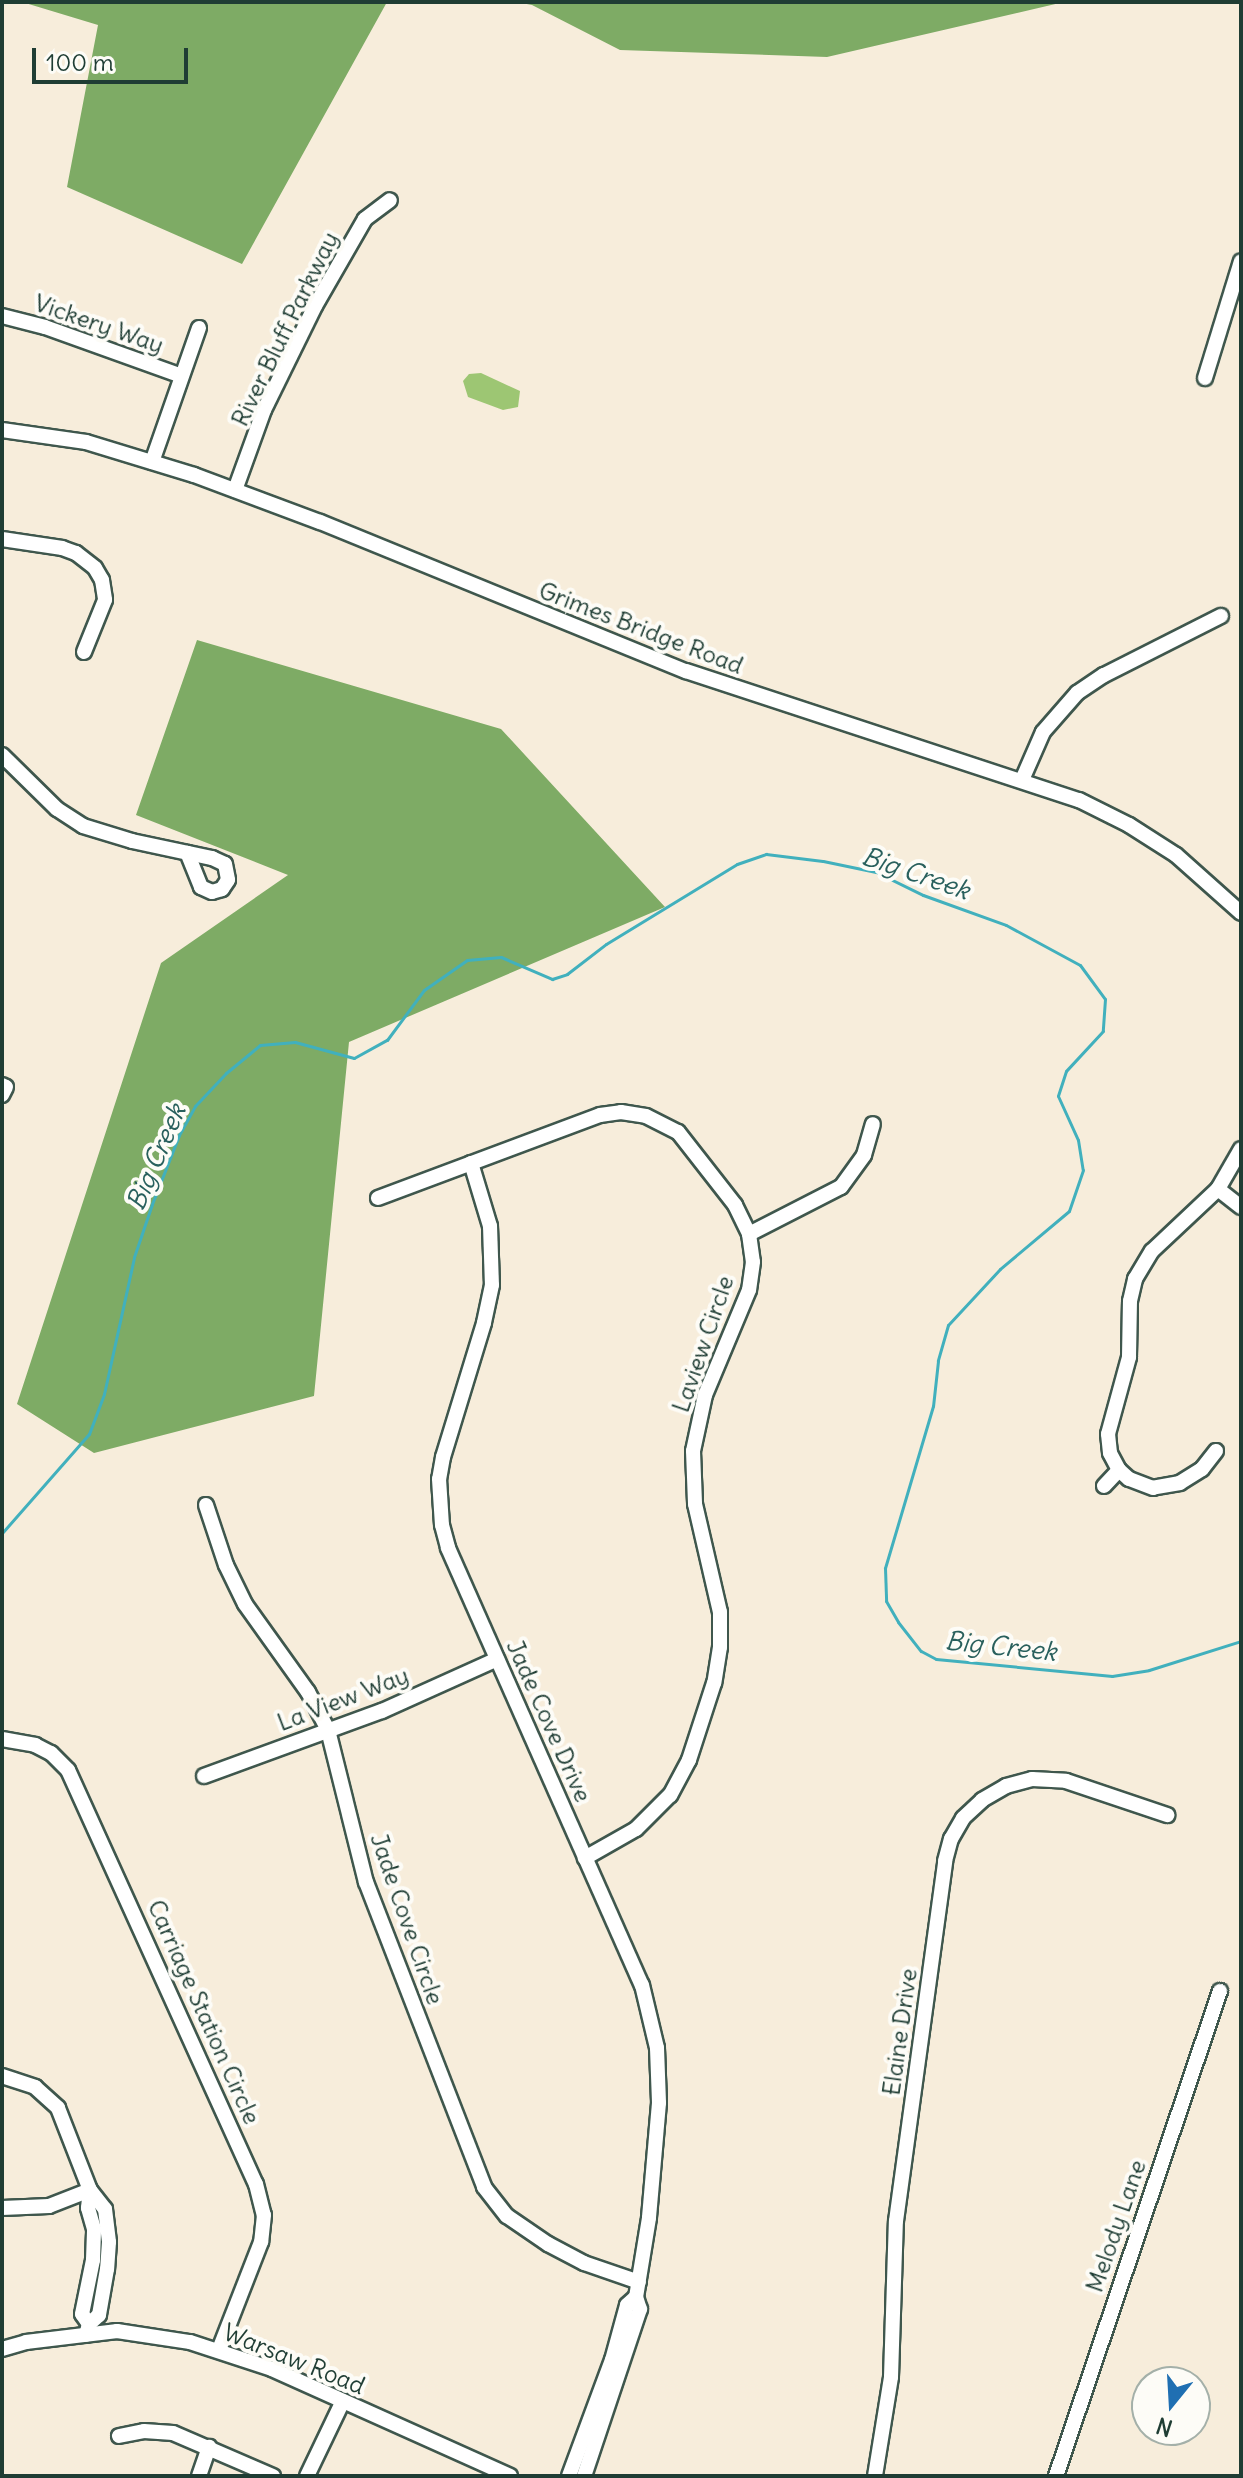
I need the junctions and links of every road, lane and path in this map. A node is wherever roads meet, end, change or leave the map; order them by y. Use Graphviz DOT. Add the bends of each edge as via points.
graph roads {
  1 [pos="390,200"];
  2 [pos="1241,261"];
  3 [pos="2,316"];
  4 [pos="199,328"];
  5 [pos="182,376"];
  6 [pos="1205,378"];
  7 [pos="2,430"];
  8 [pos="152,462"];
  9 [pos="235,490"];
  10 [pos="2,539"];
  11 [pos="1221,616"];
  12 [pos="84,652"];
  13 [pos="2,755"];
  14 [pos="1022,780"];
  15 [pos="187,853"];
  16 [pos="1241,913"];
  17 [pos="2,1085"];
  18 [pos="2,1095"];
  19 [pos="873,1124"];
  20 [pos="1241,1149"];
  21 [pos="471,1163"];
  22 [pos="1218,1189"];
  23 [pos="378,1198"];
  24 [pos="1241,1207"];
  25 [pos="749,1234"];
  26 [pos="1216,1451"];
  27 [pos="1119,1470"];
  28 [pos="1104,1486"];
  29 [pos="206,1505"];
  30 [pos="497,1659"];
  31 [pos="328,1730"];
  32 [pos="2,1739"];
  33 [pos="204,1776"];
  34 [pos="1167,1815"];
  35 [pos="585,1858"];
  36 [pos="1220,1991"];
  37 [pos="2,2076"];
  38 [pos="90,2190"];
  39 [pos="2,2208"];
  40 [pos="637,2290"];
  41 [pos="88,2330"];
  42 [pos="2,2349"];
  43 [pos="219,2350"];
  44 [pos="607,2392"];
  45 [pos="343,2401"];
  46 [pos="119,2436"];
  47 [pos="209,2447"];
  48 [pos="199,2476"];
  49 [pos="273,2476"];
  50 [pos="307,2476"];
  51 [pos="510,2476"];
  52 [pos="569,2476"];
  53 [pos="584,2476"];
  54 [pos="875,2476"];
  55 [pos="1056,2476"];
  1 -- 9 [label="street, River Bluff Parkway" via="365,219 315,306 264,410"];
  2 -- 6 [label="street"];
  3 -- 5 [label="street, Vickery Way"];
  4 -- 5 [label="street"];
  5 -- 8 [label="street"];
  7 -- 8 [label="street, Grimes Bridge Road" via="56,435"];
  8 -- 9 [label="street, Grimes Bridge Road"];
  9 -- 14 [label="street, Grimes Bridge Road" via="686,671"];
  10 -- 12 [label="street" via="62,548 95,568 105,600"];
  11 -- 14 [label="street" via="1077,693 1043,732"];
  13 -- 15 [label="street" via="57,809 83,826"];
  14 -- 16 [label="street, Grimes Bridge Road" via="1129,825 1201,874"];
  17 -- 18 [label="street"];
  19 -- 25 [label="street" via="864,1155 841,1187"];
  20 -- 22 [label="street"];
  21 -- 23 [label="street, Laview Circle"];
  21 -- 25 [label="street, Laview Circle" via="600,1115 646,1116 668,1125 689,1143 735,1205"];
  21 -- 30 [label="street, Jade Cove Drive" via="490,1226 492,1285 443,1457 439,1503 448,1548"];
  22 -- 24 [label="street"];
  22 -- 27 [label="street" via="1152,1251 1135,1279 1129,1357 1108,1434"];
  25 -- 35 [label="street, Laview Circle" via="749,1290 705,1395 693,1451 695,1504 720,1612 714,1683 689,1760 670,1795 636,1829"];
  26 -- 27 [label="street" via="1202,1469 1166,1487 1140,1485"];
  27 -- 28 [label="street"];
  29 -- 31 [label="street, Jade Cove Circle" via="245,1604 308,1692"];
  30 -- 31 [label="street, La View Way"];
  30 -- 35 [label="street, Jade Cove Drive"];
  31 -- 33 [label="street, La View Way"];
  31 -- 40 [label="street, Jade Cove Circle" via="366,1882 484,2187 507,2216 548,2244"];
  32 -- 43 [label="street, Carriage Station Circle" via="35,1745 68,1770 256,2184 264,2215 261,2242"];
  34 -- 54 [label="street, Elaine Drive" via="1066,1781 1032,1779 982,1800 951,1839 896,2221 891,2377"];
  35 -- 40 [label="street, Jade Cove Drive" via="642,1985 657,2048 659,2103"];
  36 -- 55 [label="street, Melody Lane"];
  37 -- 38 [label="street" via="35,2087 58,2108"];
  38 -- 39 [label="street" via="49,2206"];
  38 -- 41 [label="street" via="105,2209 99,2315"];
  40 -- 44 [label="street, Jade Cove Drive" via="640,2309"];
  41 -- 42 [label="street, Warsaw Road"];
  41 -- 43 [label="street, Warsaw Road" via="145,2333"];
  43 -- 45 [label="street, Warsaw Road"];
  44 -- 52 [label="street, Jade Cove Drive"];
  44 -- 53 [label="street, Jade Cove Drive"];
  45 -- 50 [label="street"];
  45 -- 51 [label="street, Warsaw Road"];
  46 -- 47 [label="street" via="173,2433"];
  47 -- 48 [label="street"];
  47 -- 49 [label="street"];
}
